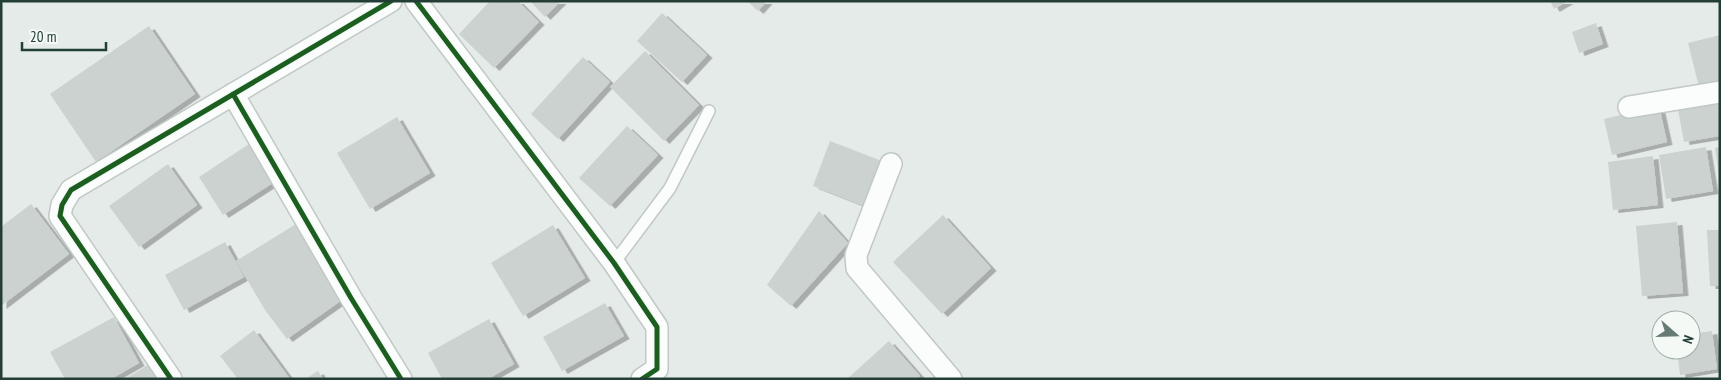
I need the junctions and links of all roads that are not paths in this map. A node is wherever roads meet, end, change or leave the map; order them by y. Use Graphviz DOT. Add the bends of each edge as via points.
graph roads {
  1 [pos="391,1"];
  2 [pos="416,1"];
  3 [pos="1720,92"];
  4 [pos="233,94"];
  5 [pos="1629,107"];
  6 [pos="709,110"];
  7 [pos="891,164"];
  8 [pos="614,263"];
  9 [pos="171,379"];
  10 [pos="401,379"];
  11 [pos="642,379"];
  12 [pos="951,379"];
  1 -- 4 [label="street"];
  2 -- 8 [label="street"];
  3 -- 5 [label="street"];
  4 -- 9 [label="street" via="72,190 62,205 60,216"];
  4 -- 10 [label="street"];
  6 -- 8 [label="lane" via="670,188"];
  7 -- 12 [label="street" via="856,255 857,268"];
  8 -- 11 [label="street" via="656,327 657,369"];
}
